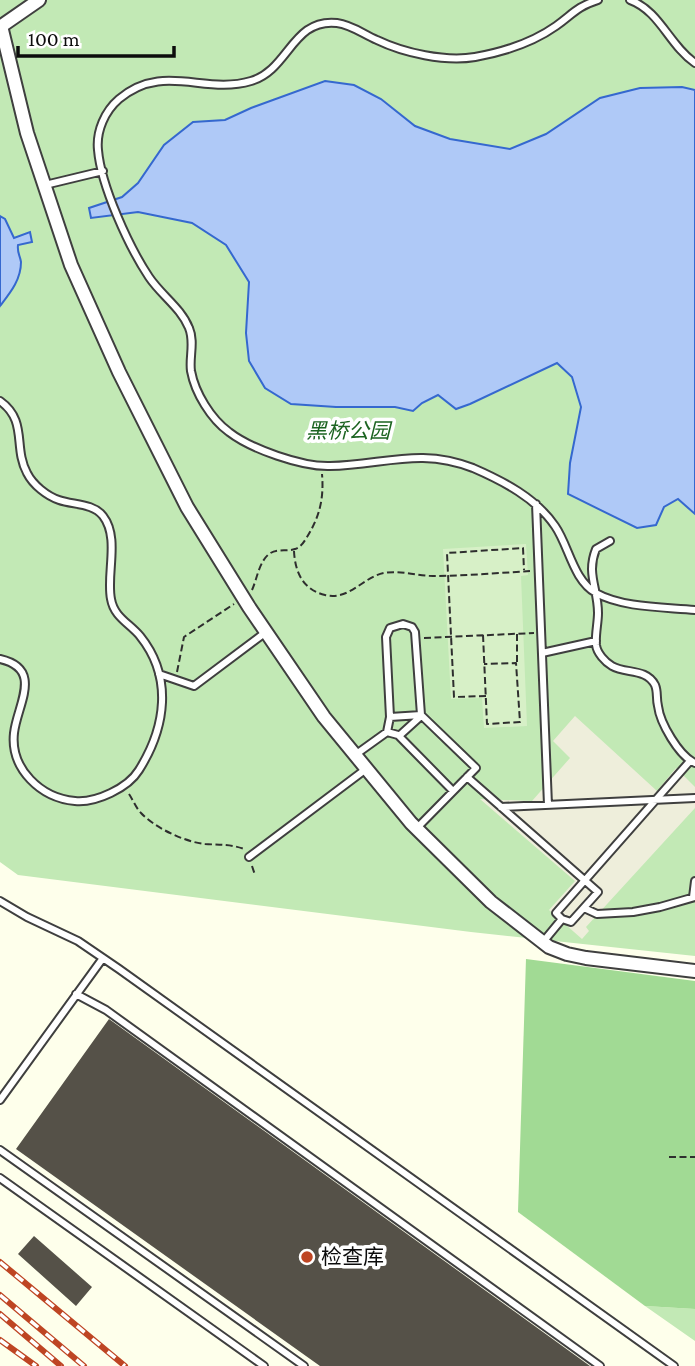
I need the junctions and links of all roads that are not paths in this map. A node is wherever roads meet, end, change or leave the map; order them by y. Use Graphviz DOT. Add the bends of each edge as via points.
graph roads {
  1 [pos="39,0"];
  2 [pos="598,0"];
  3 [pos="630,0"];
  4 [pos="0,27"];
  5 [pos="695,63"];
  6 [pos="103,171"];
  7 [pos="45,186"];
  8 [pos="0,401"];
  9 [pos="536,504"];
  10 [pos="610,541"];
  11 [pos="597,593"];
  12 [pos="695,610"];
  13 [pos="265,632"];
  14 [pos="596,641"];
  15 [pos="542,653"];
  16 [pos="0,659"];
  17 [pos="159,674"];
  18 [pos="421,715"];
  19 [pos="390,717"];
  20 [pos="387,732"];
  21 [pos="399,736"];
  22 [pos="355,755"];
  23 [pos="692,762"];
  24 [pos="366,769"];
  25 [pos="467,777"];
  26 [pos="453,791"];
  27 [pos="695,797"];
  28 [pos="656,799"];
  29 [pos="548,805"];
  30 [pos="501,807"];
  31 [pos="416,829"];
  32 [pos="249,856"];
  33 [pos="585,880"];
  34 [pos="695,881"];
  35 [pos="694,897"];
  36 [pos="0,901"];
  37 [pos="584,908"];
  38 [pos="562,919"];
  39 [pos="543,942"];
  40 [pos="103,958"];
  41 [pos="695,971"];
  42 [pos="76,994"];
  43 [pos="0,1100"];
  44 [pos="0,1150"];
  45 [pos="0,1178"];
  46 [pos="264,1366"];
  47 [pos="304,1366"];
  48 [pos="600,1366"];
  49 [pos="674,1366"];
  1 -- 4 [label="street"];
  2 -- 6 [label="lane" via="515,47 471,58 428,55 391,46 338,23 321,24 309,27 276,66 247,83 149,82 129,91 108,111 99,134"];
  3 -- 5 [label="lane" via="642,4"];
  4 -- 7 [label="street"];
  6 -- 7 [label="lane"];
  6 -- 9 [label="lane" via="134,252 189,328 191,371 197,387 228,431 291,460 322,466 419,457 444,460 471,467"];
  7 -- 13 [label="street" via="71,265 119,372 187,507"];
  8 -- 17 [label="lane" via="16,420 22,460 36,485 58,500 103,515 111,542 111,602 121,620 139,634"];
  9 -- 11 [label="lane" via="557,528 582,580"];
  9 -- 15 [label="lane"];
  10 -- 11 [label="lane" via="596,549 593,558"];
  11 -- 12 [label="lane" via="620,602"];
  11 -- 14 [label="lane"];
  13 -- 17 [label="lane" via="194,686"];
  13 -- 22 [label="street"];
  14 -- 15 [label="lane"];
  14 -- 23 [label="lane" via="611,666 648,676 654,683 663,724"];
  15 -- 29 [label="lane"];
  16 -- 17 [label="lane" via="15,665 26,680 14,730 22,768 28,779 48,793 71,800 92,799 135,776 150,752 163,707"];
  18 -- 19 [label="lane"];
  18 -- 19 [label="lane" via="416,638 412,627 403,624 390,628 386,637"];
  18 -- 21 [label="lane"];
  18 -- 25 [label="lane" via="476,768"];
  19 -- 20 [label="lane"];
  20 -- 21 [label="lane"];
  20 -- 22 [label="lane"];
  21 -- 26 [label="lane"];
  22 -- 24 [label="street"];
  23 -- 28 [label="lane"];
  24 -- 31 [label="street"];
  24 -- 32 [label="lane"];
  25 -- 26 [label="lane"];
  25 -- 30 [label="lane"];
  26 -- 31 [label="lane"];
  27 -- 28 [label="lane"];
  28 -- 29 [label="lane"];
  28 -- 33 [label="lane"];
  29 -- 30 [label="lane"];
  30 -- 33 [label="lane"];
  31 -- 39 [label="street" via="491,902"];
  33 -- 37 [label="lane" via="598,892"];
  33 -- 38 [label="lane" via="556,913"];
  34 -- 35 [label="lane"];
  35 -- 37 [label="lane" via="633,912 597,914"];
  36 -- 40 [label="lane"];
  37 -- 38 [label="lane" via="571,922"];
  38 -- 39 [label="lane"];
  39 -- 41 [label="street" via="586,958"];
  40 -- 42 [label="lane"];
  40 -- 49 [label="lane"];
  42 -- 43 [label="lane"];
  42 -- 48 [label="lane" via="106,1010"];
  44 -- 47 [label="lane"];
  45 -- 46 [label="lane"];
}
